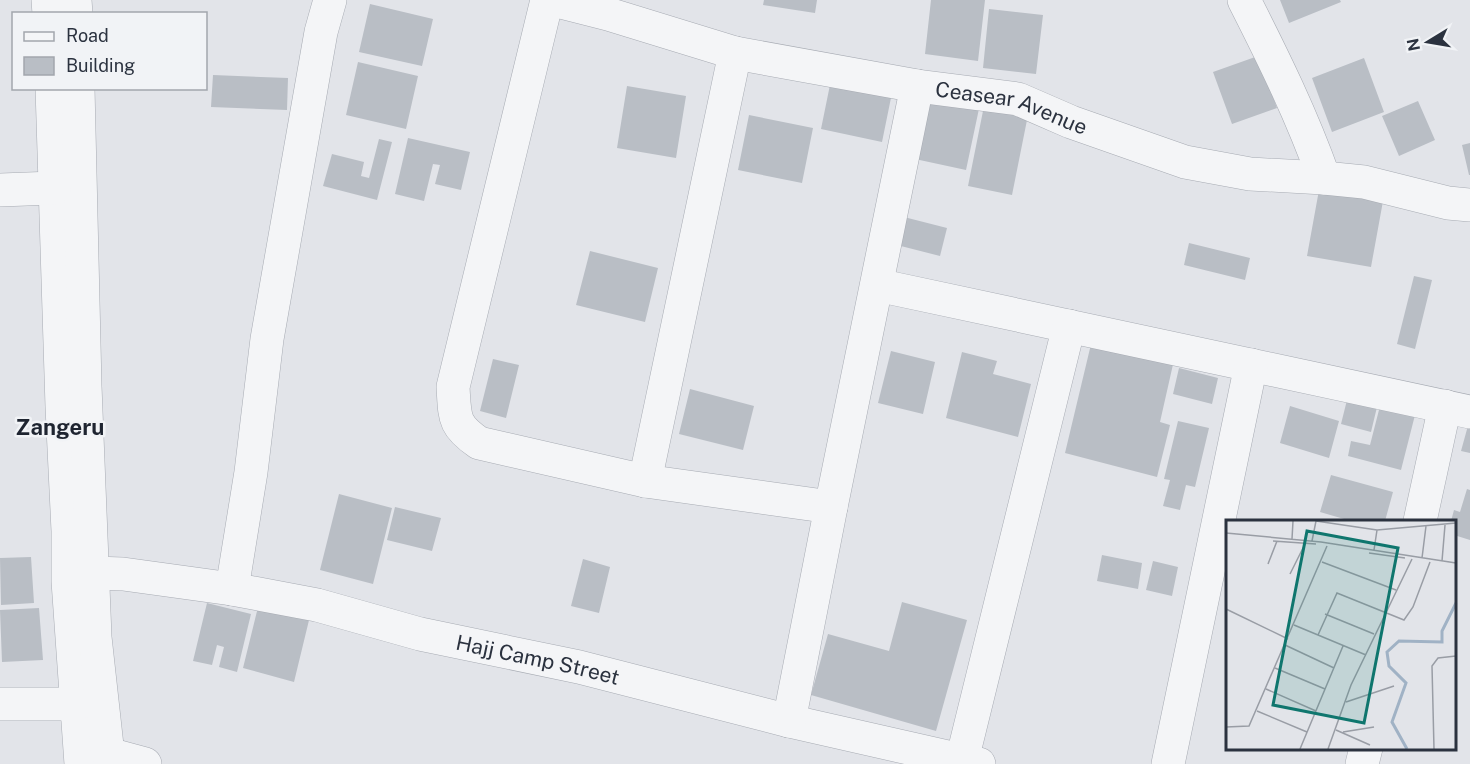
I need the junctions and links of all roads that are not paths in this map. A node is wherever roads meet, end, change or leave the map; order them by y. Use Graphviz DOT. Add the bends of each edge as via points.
graph roads {
  1 [pos="330,0"];
  2 [pos="547,0"];
  3 [pos="554,0"];
  4 [pos="1244,0"];
  5 [pos="735,53"];
  6 [pos="917,86"];
  7 [pos="52,90"];
  8 [pos="78,90"];
  9 [pos="1324,178"];
  10 [pos="54,188"];
  11 [pos="0,190"];
  12 [pos="1470,205"];
  13 [pos="877,285"];
  14 [pos="1069,326"];
  15 [pos="1251,365"];
  16 [pos="1457,409"];
  17 [pos="645,481"];
  18 [pos="831,507"];
  19 [pos="1420,520"];
  20 [pos="93,573"];
  21 [pos="232,589"];
  22 [pos="0,704"];
  23 [pos="76,705"];
  24 [pos="789,721"];
  25 [pos="1365,749"];
  26 [pos="902,756"];
  27 [pos="99,761"];
  28 [pos="971,762"];
  29 [pos="145,764"];
  30 [pos="1168,764"];
  31 [pos="1362,764"];
  1 -- 21 [label="street" via="305,117 267,339"];
  2 -- 17 [label="street" via="453,387 457,423 479,443"];
  3 -- 5 [label="street, Ceasear Avenue"];
  4 -- 9 [label="street" via="1288,88"];
  5 -- 6 [label="street, Ceasear Avenue"];
  5 -- 17 [label="street"];
  6 -- 9 [label="street, Ceasear Avenue" via="1018,99 1185,162 1250,174"];
  6 -- 13 [label="street"];
  7 -- 10 [label="street"];
  8 -- 20 [label="street"];
  9 -- 12 [label="street, Ceasear Avenue"];
  10 -- 11 [label="street"];
  10 -- 23 [label="street"];
  13 -- 14 [label="street"];
  13 -- 18 [label="street"];
  14 -- 15 [label="street"];
  14 -- 28 [label="street"];
  15 -- 16 [label="street"];
  15 -- 30 [label="street"];
  16 -- 19 [label="street"];
  17 -- 18 [label="street"];
  18 -- 24 [label="street"];
  20 -- 21 [label="street, Hajj Camp Street"];
  20 -- 27 [label="street"];
  21 -- 24 [label="street, Hajj Camp Street" via="317,605 420,634 579,667"];
  22 -- 23 [label="street"];
  23 -- 27 [label="street"];
  24 -- 26 [label="street, Hajj Camp Street"];
  25 -- 31 [label="street"];
  26 -- 28 [label="street, Hajj Camp Street"];
  27 -- 29 [label="street"];
}
